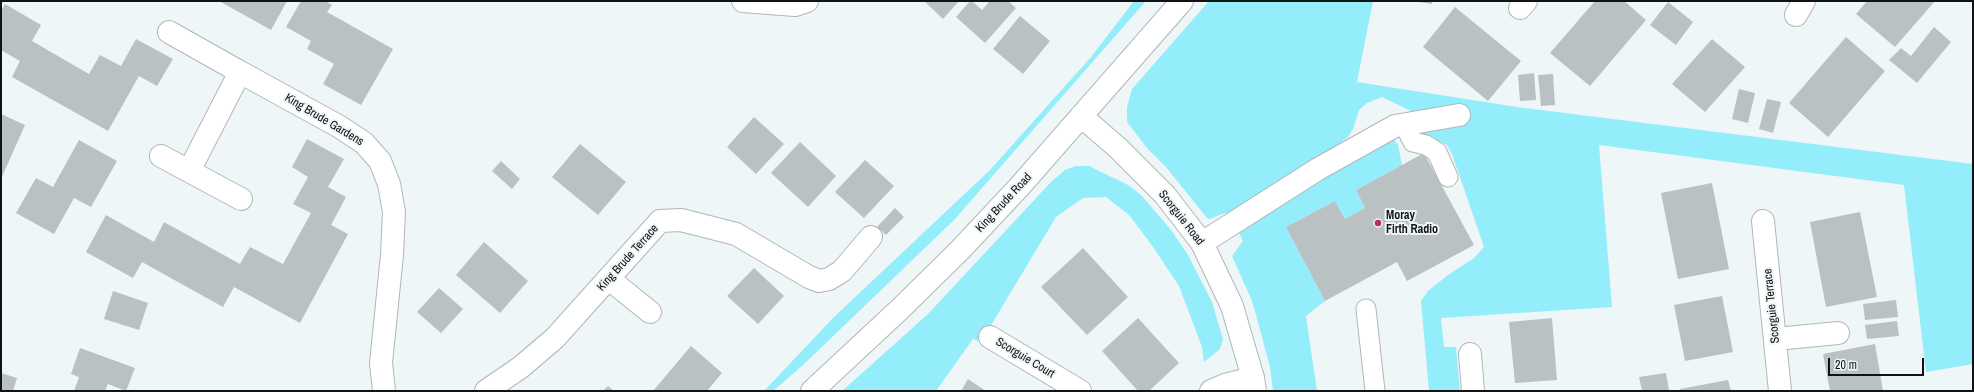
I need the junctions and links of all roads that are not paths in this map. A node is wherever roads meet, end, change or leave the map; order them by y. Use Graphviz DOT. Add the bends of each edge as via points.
graph roads {
  1 [pos="743,1"];
  2 [pos="807,1"];
  3 [pos="1182,1"];
  4 [pos="168,32"];
  5 [pos="240,72"];
  6 [pos="1459,115"];
  7 [pos="1081,116"];
  8 [pos="1404,124"];
  9 [pos="161,156"];
  10 [pos="189,171"];
  11 [pos="1448,177"];
  12 [pos="241,199"];
  13 [pos="1763,221"];
  14 [pos="871,238"];
  15 [pos="1202,243"];
  16 [pos="609,279"];
  17 [pos="1366,309"];
  18 [pos="650,312"];
  19 [pos="1838,333"];
  20 [pos="990,337"];
  21 [pos="1776,339"];
  22 [pos="1470,354"];
  23 [pos="1254,384"];
  24 [pos="384,391"];
  25 [pos="486,391"];
  26 [pos="812,391"];
  27 [pos="1080,391"];
  28 [pos="1211,391"];
  29 [pos="1375,391"];
  30 [pos="1474,391"];
  31 [pos="1780,391"];
  1 -- 2 [label="street" via="795,5"];
  3 -- 7 [label="street, King Brude Road"];
  4 -- 5 [label="street, King Brude Gardens"];
  5 -- 10 [label="street"];
  5 -- 24 [label="street, King Brude Gardens" via="340,127 364,143 380,161 389,184 394,212 381,363"];
  6 -- 8 [label="street"];
  7 -- 15 [label="street, Scorguie Road" via="1118,148 1165,195"];
  7 -- 26 [label="street, King Brude Road" via="960,250 900,310"];
  8 -- 11 [label="lane" via="1413,142 1426,145 1437,152"];
  8 -- 15 [label="street" via="1395,126 1318,170"];
  9 -- 10 [label="street"];
  10 -- 12 [label="street"];
  13 -- 21 [label="street, Scorguie Terrace"];
  14 -- 16 [label="street, King Brude Terrace" via="842,271 820,281 736,234 681,220 660,221"];
  15 -- 23 [label="street, Scorguie Road" via="1232,306"];
  16 -- 18 [label="street"];
  16 -- 25 [label="street, King Brude Terrace" via="555,338 521,367"];
  17 -- 29 [label="lane"];
  19 -- 21 [label="street"];
  20 -- 27 [label="street, Scorguie Court"];
  21 -- 31 [label="street, Scorguie Terrace"];
  22 -- 30 [label="street"];
  23 -- 28 [label="street" via="1225,385"];
}
